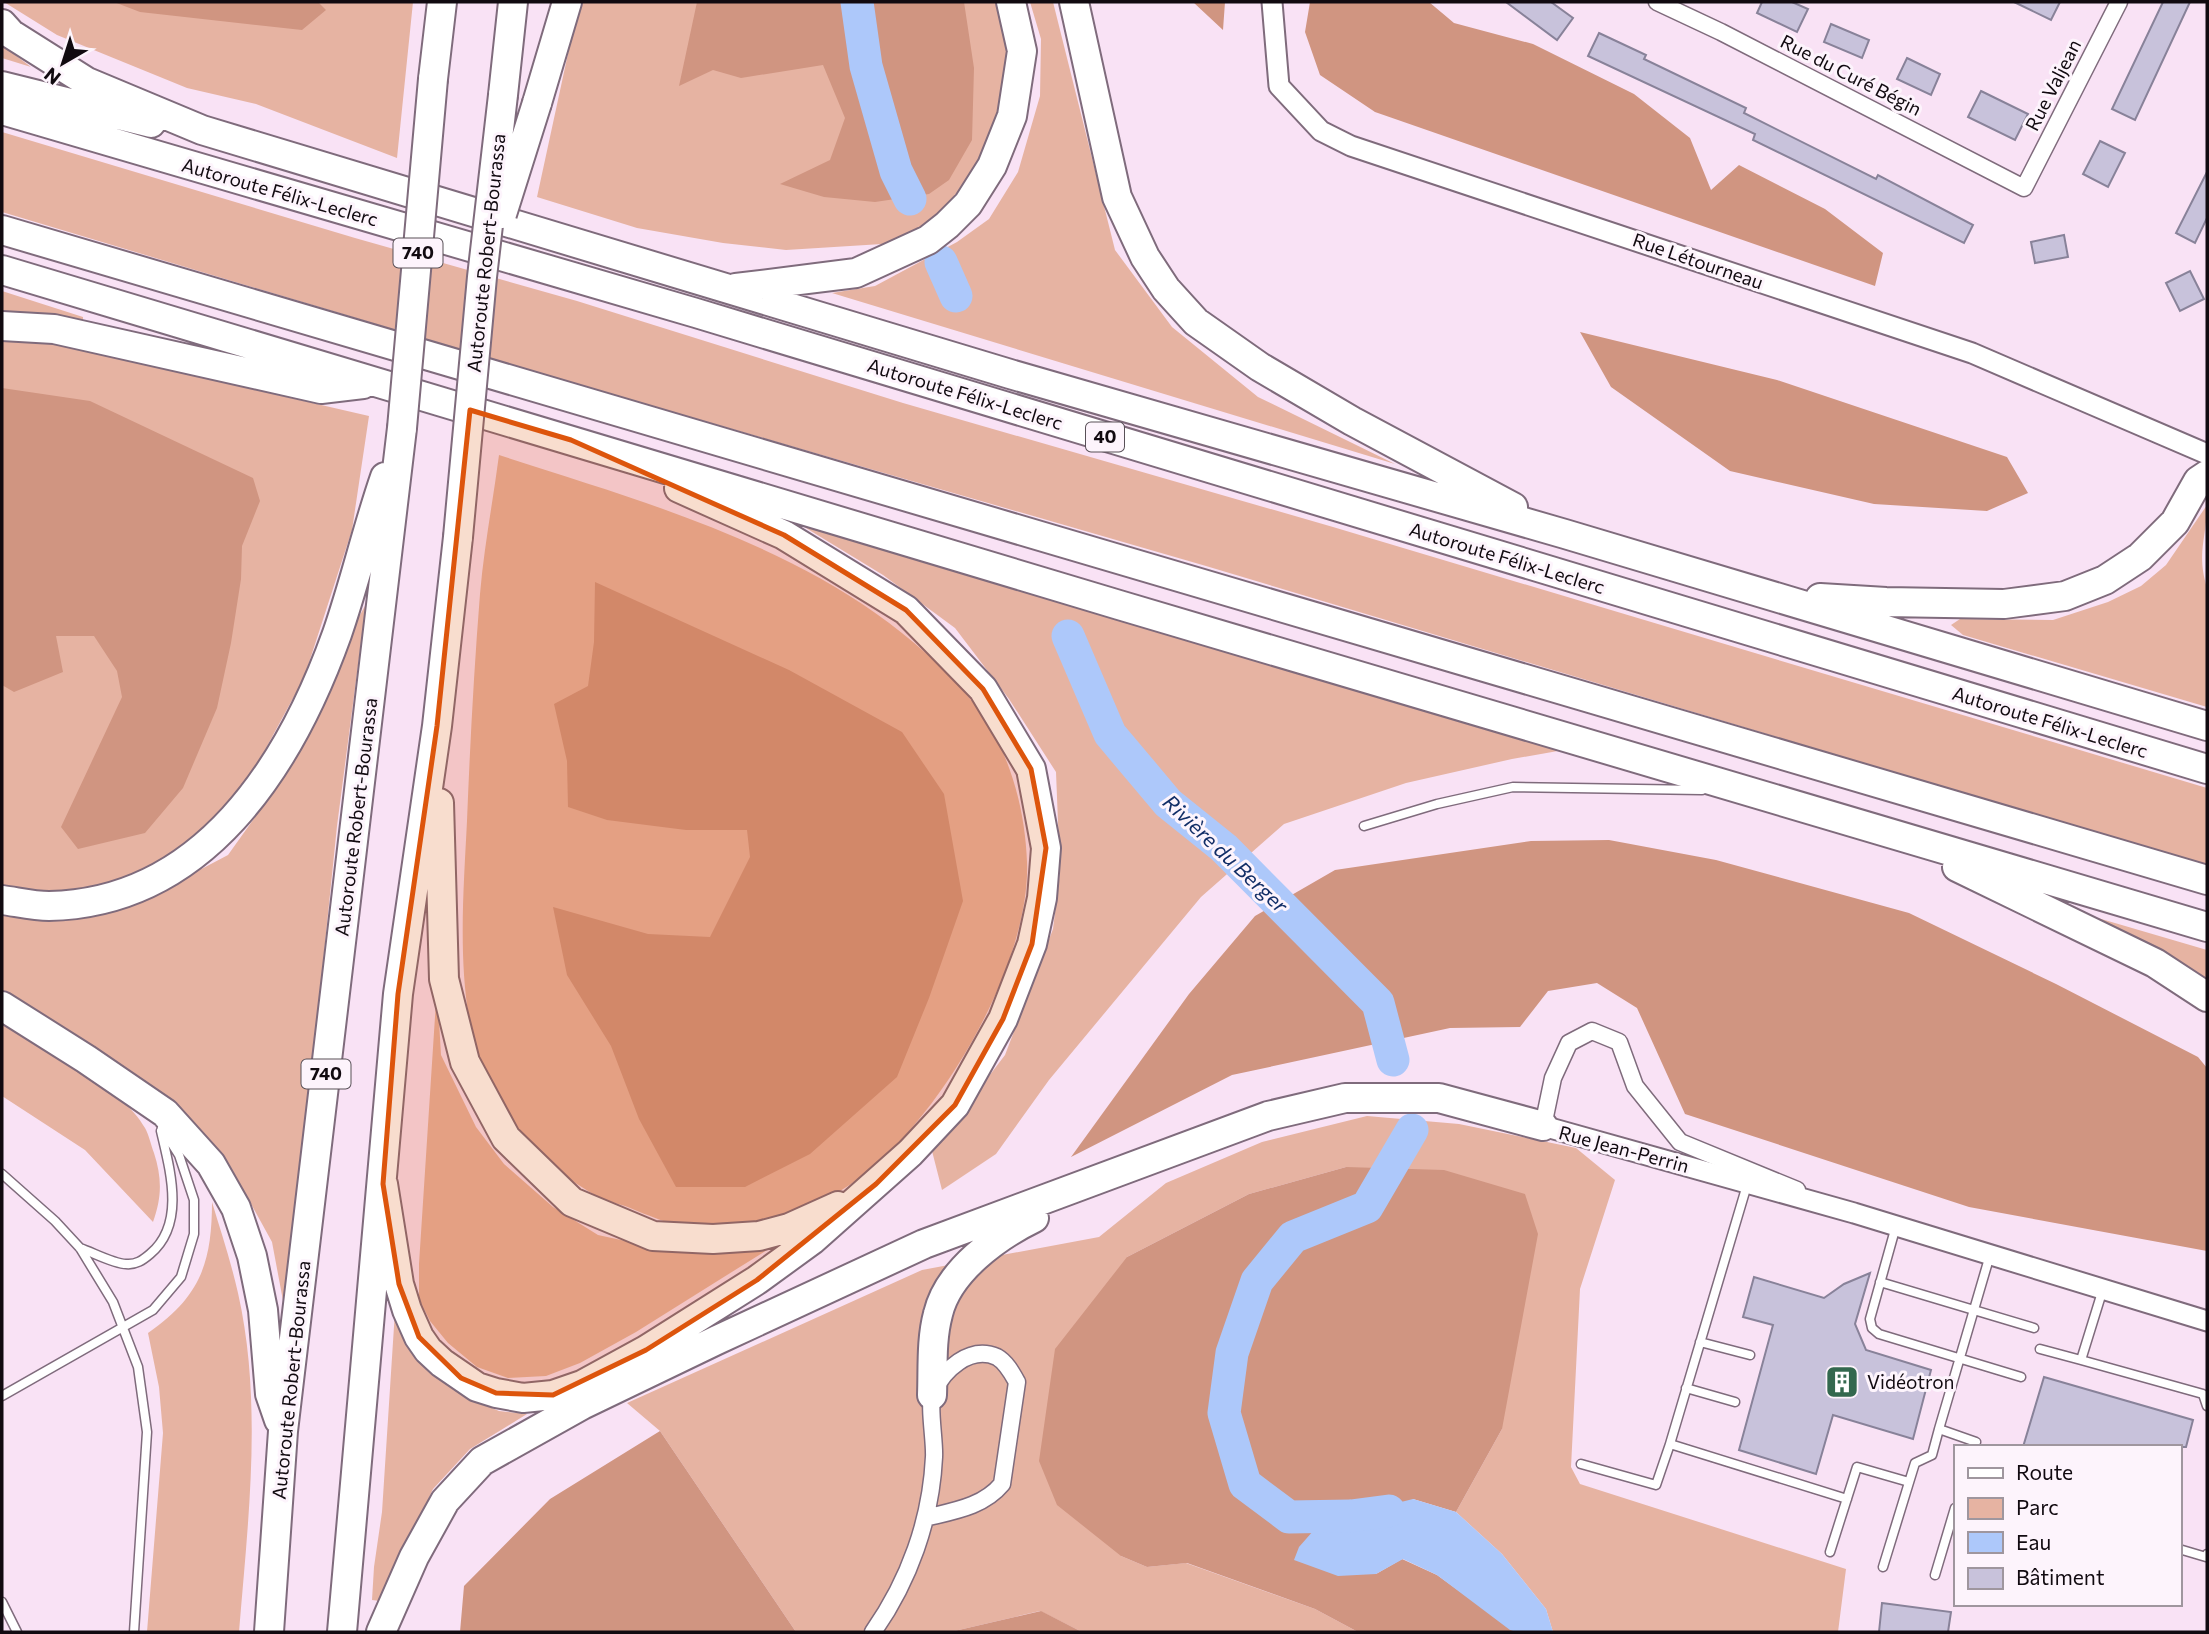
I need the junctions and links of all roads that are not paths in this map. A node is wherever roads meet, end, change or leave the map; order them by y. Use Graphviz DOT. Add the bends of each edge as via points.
graph roads {
  1 [pos="442,2"];
  2 [pos="513,2"];
  3 [pos="567,2"];
  4 [pos="1011,2"];
  5 [pos="1074,2"];
  6 [pos="1272,2"];
  7 [pos="1657,2"];
  8 [pos="2119,2"];
  9 [pos="2,24"];
  10 [pos="2,86"];
  11 [pos="2,110"];
  12 [pos="202,130"];
  13 [pos="2024,188"];
  14 [pos="2,230"];
  15 [pos="2,270"];
  16 [pos="482,276"];
  17 [pos="727,290"];
  18 [pos="2,326"];
  19 [pos="377,382"];
  20 [pos="571,440"];
  21 [pos="2207,454"];
  22 [pos="2207,475"];
  23 [pos="382,516"];
  24 [pos="1565,534"];
  25 [pos="1765,594"];
  26 [pos="437,726"];
  27 [pos="2207,726"];
  28 [pos="2207,769"];
  29 [pos="1753,792"];
  30 [pos="1364,826"];
  31 [pos="1885,832"];
  32 [pos="2207,880"];
  33 [pos="2,900"];
  34 [pos="2207,927"];
  35 [pos="2207,997"];
  36 [pos="2,1006"];
  37 [pos="126,1085"];
  38 [pos="151,1115"];
  39 [pos="1543,1126"];
  40 [pos="1159,1156"];
  41 [pos="2,1174"];
  42 [pos="1748,1183"];
  43 [pos="383,1184"];
  44 [pos="863,1195"];
  45 [pos="1854,1213"];
  46 [pos="1896,1226"];
  47 [pos="80,1248"];
  48 [pos="1990,1255"];
  49 [pos="1880,1282"];
  50 [pos="2103,1289"];
  51 [pos="1974,1310"];
  52 [pos="2207,1321"];
  53 [pos="123,1328"];
  54 [pos="2034,1328"];
  55 [pos="1700,1342"];
  56 [pos="2040,1349"];
  57 [pos="1750,1355"];
  58 [pos="1959,1358"];
  59 [pos="2081,1360"];
  60 [pos="2021,1377"];
  61 [pos="1686,1388"];
  62 [pos="932,1395"];
  63 [pos="2,1396"];
  64 [pos="1735,1402"];
  65 [pos="2207,1406"];
  66 [pos="1939,1429"];
  67 [pos="284,1431"];
  68 [pos="1670,1444"];
  69 [pos="1975,1445"];
  70 [pos="1581,1464"];
  71 [pos="1909,1482"];
  72 [pos="1847,1499"];
  73 [pos="1954,1511"];
  74 [pos="925,1518"];
  75 [pos="2181,1550"];
  76 [pos="1830,1552"];
  77 [pos="2207,1554"];
  78 [pos="1883,1567"];
  79 [pos="1935,1575"];
  80 [pos="2,1602"];
  81 [pos="17,1632"];
  82 [pos="134,1632"];
  83 [pos="269,1632"];
  84 [pos="342,1632"];
  85 [pos="381,1632"];
  86 [pos="873,1632"];
  1 -- 23 [label="highway, 740, bridge" via="402,428"];
  2 -- 16 [label="highway, Autoroute Robert-Bourassa, bridge"];
  3 -- 16 [label="highway, bridge"];
  4 -- 17 [label="highway" via="1022,51 1012,116 992,166 968,204 928,240 856,273"];
  5 -- 24 [label="highway" via="1117,197 1144,257 1196,322 1260,367 1352,421"];
  6 -- 21 [label="street, Rue Létourneau" via="1279,86 1321,131 1351,146 1972,353"];
  7 -- 13 [label="street, Rue du Curé Bégin"];
  8 -- 13 [label="street, Rue Valjean"];
  9 -- 12 [label="highway" via="87,82"];
  10 -- 12 [label="highway" via="150,123"];
  11 -- 28 [label="highway, Autoroute Félix-Leclerc / 40" via="696,313"];
  12 -- 17 [label="highway"];
  14 -- 32 [label="highway"];
  15 -- 19 [label="highway"];
  16 -- 26 [label="highway, Autoroute Robert-Bourassa, bridge"];
  17 -- 24 [label="highway"];
  18 -- 19 [label="highway" via="54,329 321,388"];
  19 -- 20 [label="highway"];
  20 -- 29 [label="highway"];
  20 -- 44 [label="highway" via="785,535 906,610 983,690 1031,769 1046,848 1042,898 1018,982 1003,1019 954,1105"];
  22 -- 25 [label="highway" via="2175,522 2140,557 2105,580 2065,596 2004,604"];
  23 -- 33 [label="highway" via="337,634 283,752 220,835 172,871 131,891 47,906"];
  23 -- 67 [label="highway, Autoroute Robert-Bourassa / 740"];
  24 -- 25 [label="highway"];
  25 -- 27 [label="highway"];
  26 -- 43 [label="highway, Autoroute Robert-Bourassa" via="398,994"];
  26 -- 44 [label="highway" via="444,979 465,1062 506,1138 572,1202 653,1236 759,1236 789,1228"];
  29 -- 30 [label="lane" via="1513,787"];
  29 -- 31 [label="highway"];
  31 -- 34 [label="highway"];
  31 -- 35 [label="highway" via="2155,963"];
  36 -- 37 [label="highway"];
  37 -- 38 [label="lane"];
  37 -- 67 [label="highway" via="165,1113 211,1164 236,1209 252,1255 263,1310 270,1394"];
  39 -- 40 [label="highway" via="1439,1098 1345,1098 1268,1116"];
  39 -- 42 [label="street, Rue Jean-Perrin"];
  39 -- 45 [label="street, Rue Jean-Perrin" via="1553,1078 1569,1043 1592,1031 1619,1042 1635,1086 1680,1142"];
  40 -- 62 [label="highway" via="990,1243 947,1289 933,1342"];
  40 -- 85 [label="highway" via="924,1244 582,1405 482,1461 445,1501"];
  41 -- 47 [label="lane"];
  42 -- 45 [label="street, Rue Jean-Perrin"];
  42 -- 55 [label="lane"];
  43 -- 44 [label="highway" via="399,1284 419,1337 461,1378 496,1393 523,1398 553,1395 582,1385 646,1350 757,1280"];
  43 -- 84 [label="highway, Autoroute Robert-Bourassa"];
  45 -- 46 [label="street, Rue Jean-Perrin"];
  46 -- 48 [label="street, Rue Jean-Perrin"];
  46 -- 49 [label="lane"];
  47 -- 53 [label="lane"];
  47 -- 53 [label="lane" via="125,1265 141,1262 157,1249 171,1225 173,1180 160,1125 179,1155 194,1200 194,1234 181,1277 153,1310"];
  48 -- 50 [label="street, Rue Jean-Perrin"];
  48 -- 51 [label="lane"];
  49 -- 51 [label="lane"];
  49 -- 58 [label="lane" via="1870,1319 1872,1328"];
  50 -- 52 [label="street, Rue Jean-Perrin"];
  50 -- 59 [label="lane"];
  51 -- 54 [label="lane"];
  51 -- 58 [label="lane"];
  53 -- 63 [label="lane"];
  53 -- 82 [label="lane" via="141,1380 147,1432"];
  55 -- 57 [label="lane"];
  55 -- 61 [label="lane"];
  56 -- 59 [label="lane"];
  58 -- 60 [label="lane"];
  58 -- 66 [label="lane"];
  59 -- 65 [label="lane" via="2203,1394"];
  61 -- 64 [label="lane"];
  61 -- 68 [label="lane"];
  62 -- 74 [label="street" via="934,1457"];
  62 -- 74 [label="street" via="948,1370 964,1358 981,1354 998,1357 1017,1382 1002,1484 978,1504"];
  66 -- 69 [label="lane"];
  66 -- 71 [label="lane" via="1932,1455 1915,1462"];
  67 -- 83 [label="highway, Autoroute Robert-Bourassa / 740"];
  68 -- 70 [label="lane" via="1656,1485"];
  68 -- 72 [label="lane"];
  71 -- 72 [label="lane" via="1857,1467"];
  71 -- 78 [label="lane"];
  72 -- 76 [label="lane"];
  73 -- 79 [label="lane"];
  74 -- 86 [label="street" via="911,1564"];
  75 -- 77 [label="lane"];
  80 -- 81 [label="lane"];
}
